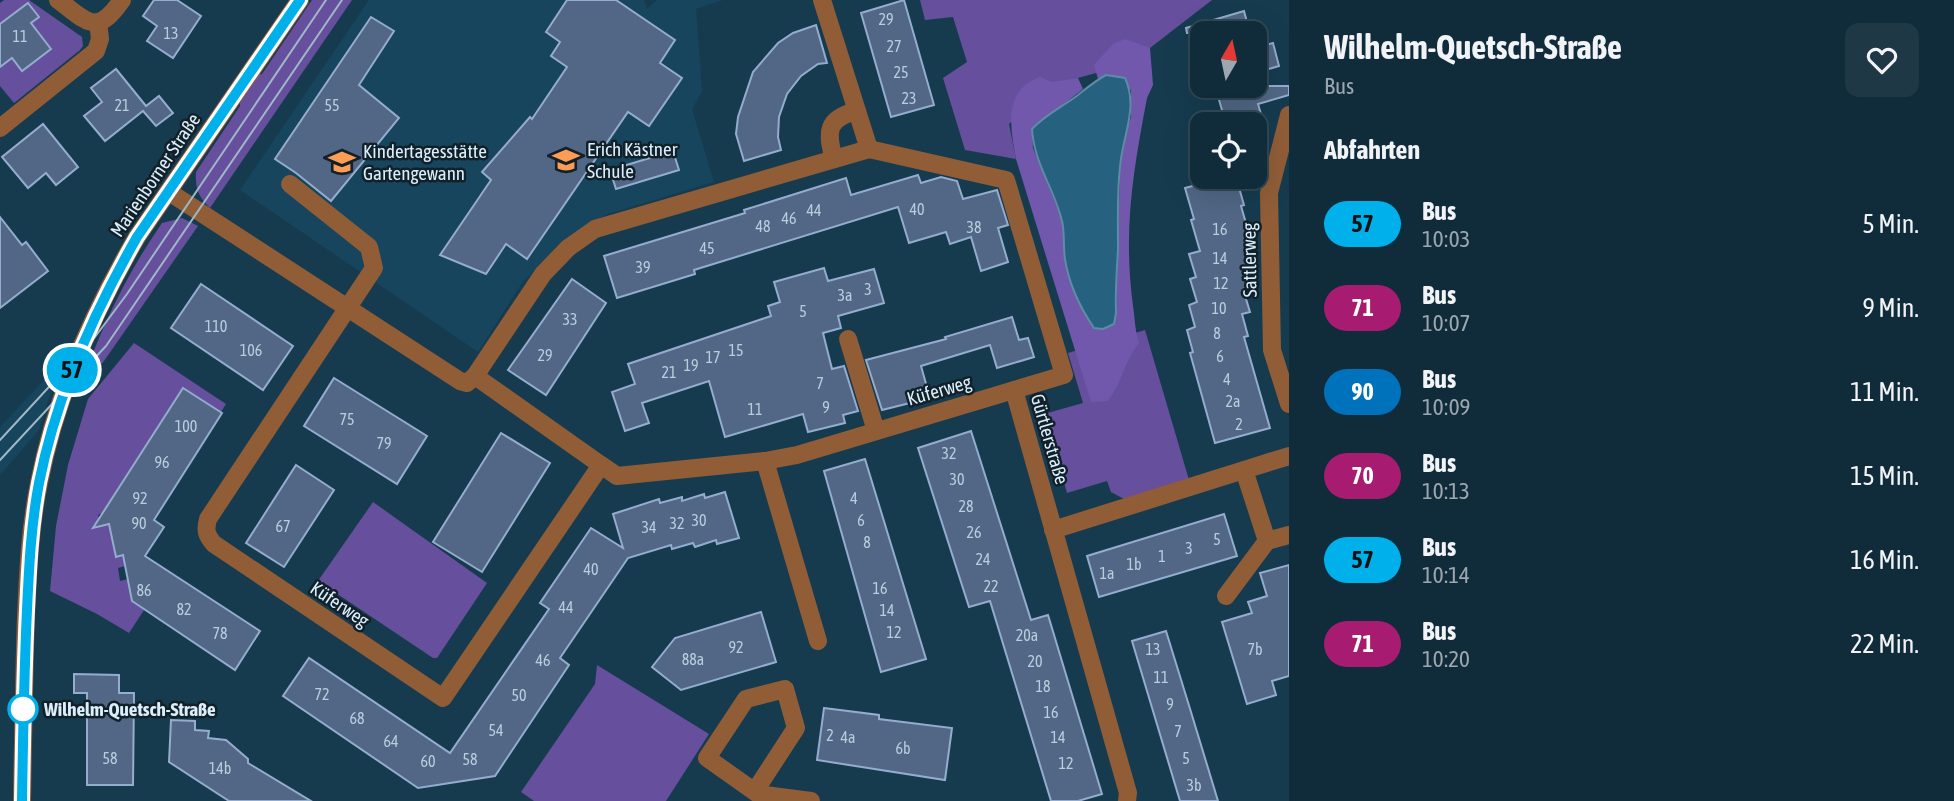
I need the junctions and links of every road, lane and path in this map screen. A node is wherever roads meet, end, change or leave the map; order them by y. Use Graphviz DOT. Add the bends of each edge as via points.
graph roads {
  1 [pos="58,0"];
  2 [pos="122,0"];
  3 [pos="300,0"];
  4 [pos="822,0"];
  5 [pos="98,22"];
  6 [pos="857,111"];
  7 [pos="1289,115"];
  8 [pos="0,128"];
  9 [pos="869,149"];
  10 [pos="834,159"];
  11 [pos="290,184"];
  12 [pos="169,192"];
  13 [pos="348,309"];
  14 [pos="848,339"];
  15 [pos="475,376"];
  16 [pos="1014,390"];
  17 [pos="1289,404"];
  18 [pos="876,430"];
  19 [pos="1289,456"];
  20 [pos="765,461"];
  21 [pos="601,466"];
  22 [pos="1244,470"];
  23 [pos="1053,530"];
  24 [pos="1289,535"];
  25 [pos="1267,541"];
  26 [pos="1226,596"];
  27 [pos="818,641"];
  28 [pos="755,791"];
  29 [pos="22,801"];
  30 [pos="811,801"];
  31 [pos="1127,801"];
  1 -- 5 [label="street" via="83,19"];
  2 -- 5 [label="street" via="109,18"];
  3 -- 12 [label="street, Marienborner Straße"];
  4 -- 6 [label="street"];
  5 -- 8 [label="street" via="96,51"];
  6 -- 9 [label="street"];
  6 -- 10 [label="street" via="832,122 829,135"];
  7 -- 17 [label="street, Sattlerweg" via="1269,192 1272,350"];
  9 -- 10 [label="street, Gürtlerstraße"];
  9 -- 16 [label="street, Gürtlerstraße" via="1006,180 1064,375"];
  10 -- 15 [label="street, Gürtlerstraße" via="595,229 543,274"];
  11 -- 13 [label="street" via="372,253 372,273"];
  12 -- 13 [label="street, Küferweg"];
  12 -- 29 [label="street, Marienborner Straße" via="119,267 90,326 56,416 39,483 29,568"];
  13 -- 15 [label="street, Küferweg" via="460,382 467,383"];
  13 -- 21 [label="street, Küferweg" via="208,519 207,536 443,698"];
  14 -- 18 [label="street"];
  15 -- 21 [label="street, Küferweg"];
  16 -- 18 [label="street, Küferweg"];
  16 -- 23 [label="street, Gürtlerstraße"];
  18 -- 20 [label="street, Küferweg"];
  19 -- 22 [label="street"];
  20 -- 21 [label="street, Küferweg" via="617,477"];
  20 -- 27 [label="street"];
  22 -- 23 [label="street"];
  22 -- 25 [label="street"];
  23 -- 31 [label="street, Gürtlerstraße"];
  24 -- 25 [label="street"];
  25 -- 26 [label="street"];
  28 -- 28 [label="street" via="707,758 746,699 785,689 796,729"];
  28 -- 30 [label="street"];
}
